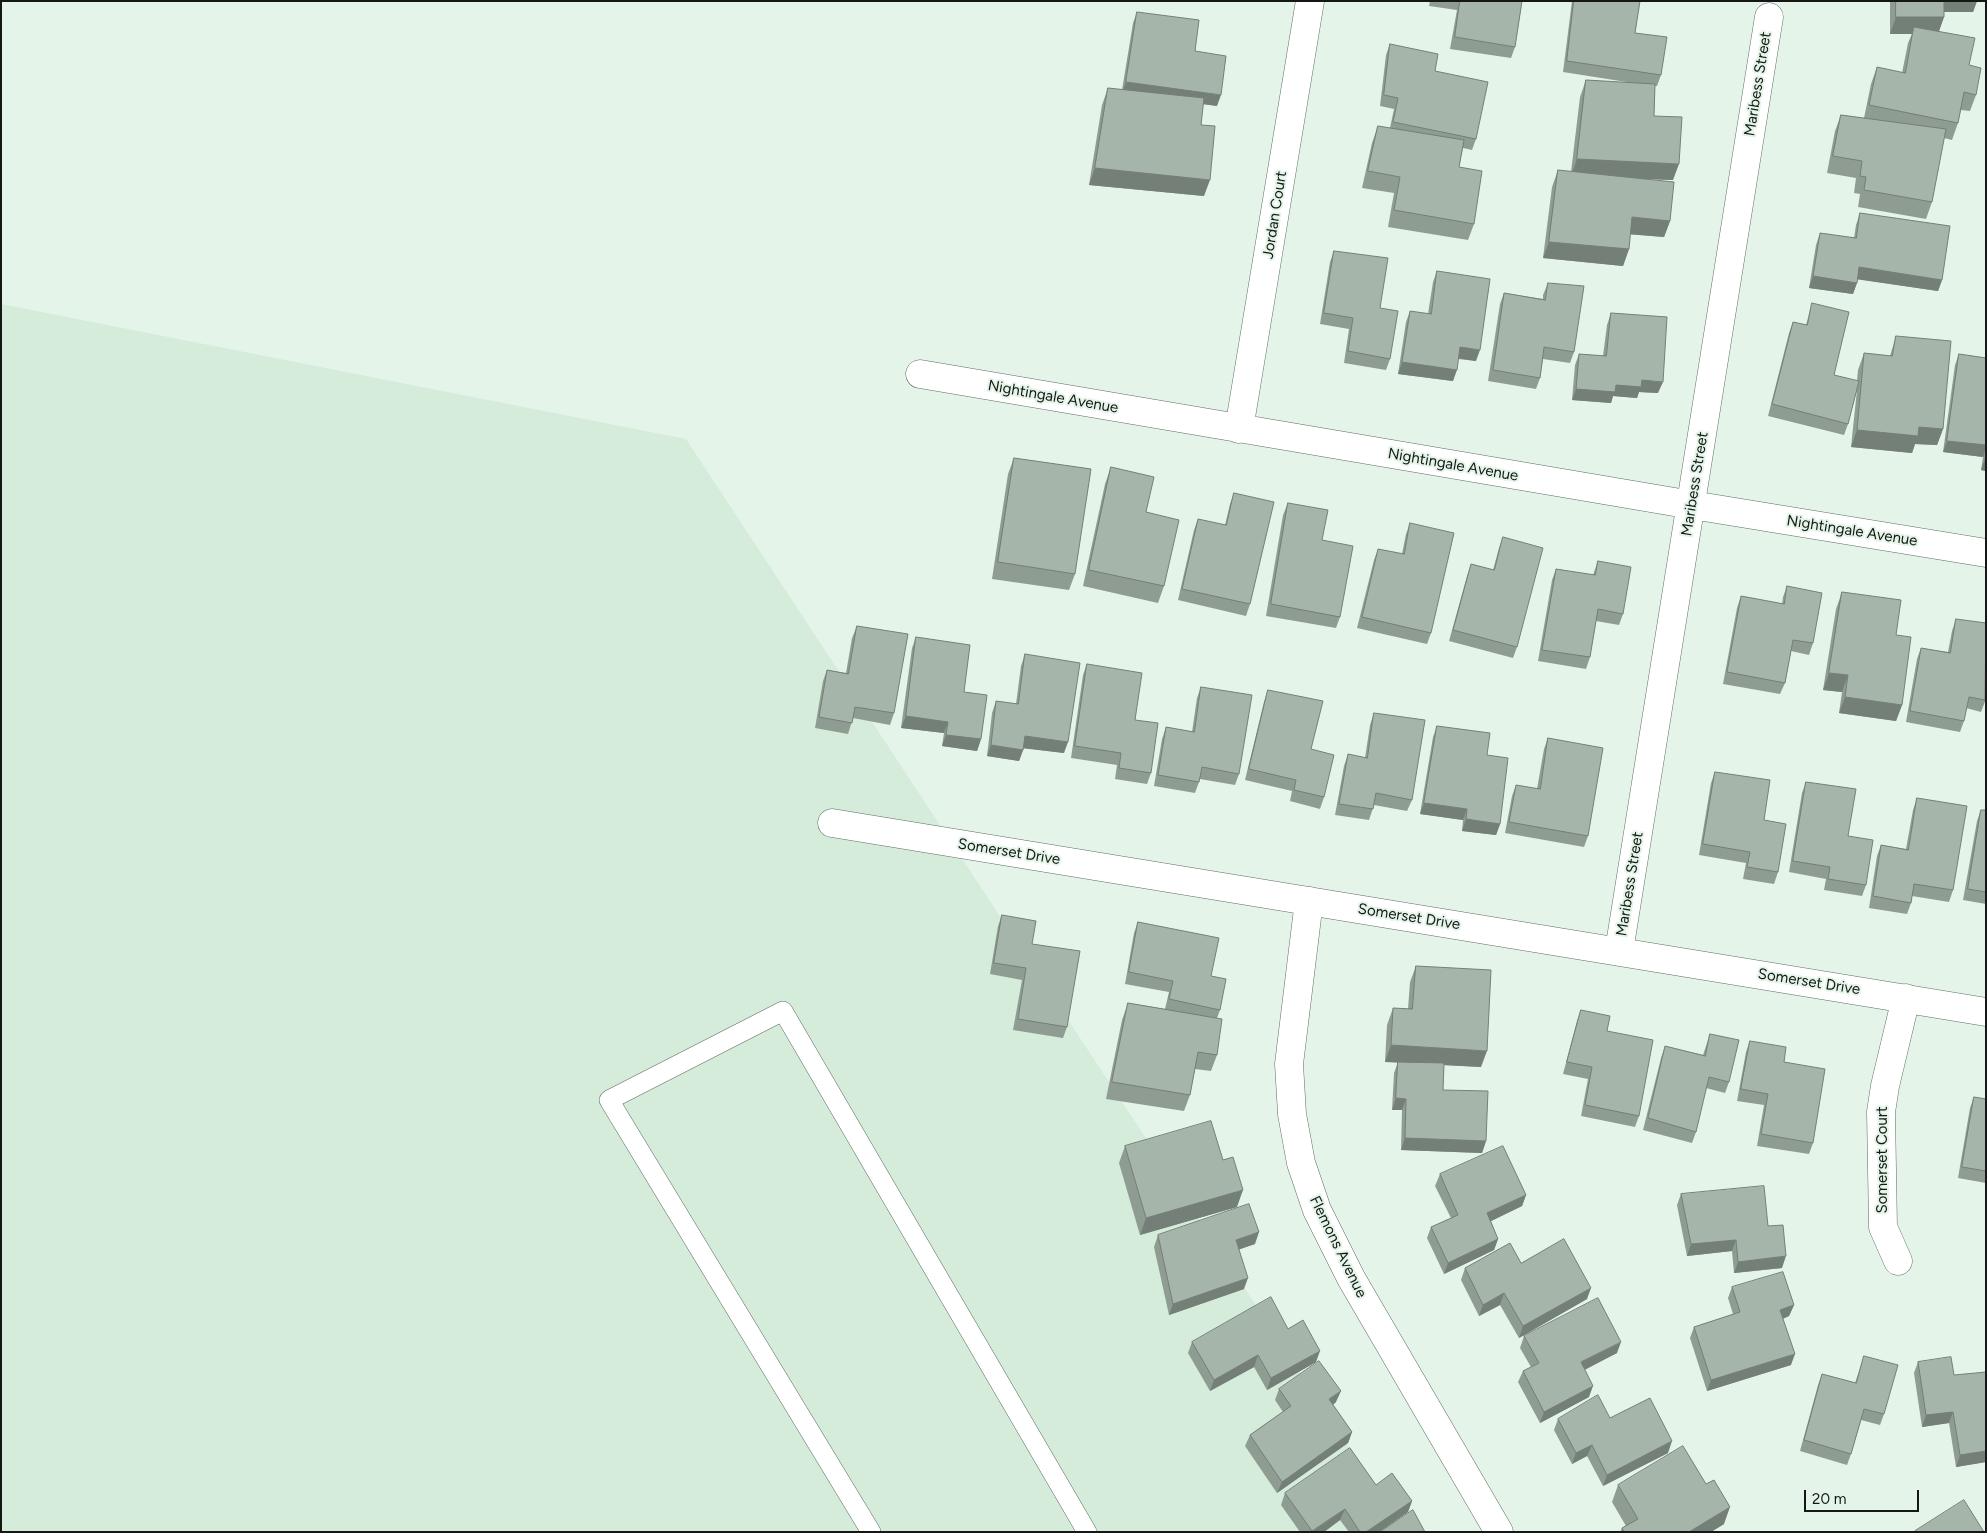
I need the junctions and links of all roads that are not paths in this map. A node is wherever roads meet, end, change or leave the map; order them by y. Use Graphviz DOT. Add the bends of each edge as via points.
graph roads {
  1 [pos="1310,1"];
  2 [pos="1769,18"];
  3 [pos="920,374"];
  4 [pos="1239,429"];
  5 [pos="1692,505"];
  6 [pos="1986,552"];
  7 [pos="832,822"];
  8 [pos="1309,901"];
  9 [pos="1619,951"];
  10 [pos="1906,998"];
  11 [pos="1986,1012"];
  12 [pos="1898,1260"];
  13 [pos="871,1532"];
  14 [pos="1087,1532"];
  15 [pos="1499,1532"];
  1 -- 4 [label="street, Jordan Court"];
  2 -- 5 [label="street, Maribess Street"];
  3 -- 4 [label="street, Nightingale Avenue"];
  4 -- 5 [label="street, Nightingale Avenue"];
  5 -- 6 [label="street, Nightingale Avenue"];
  5 -- 9 [label="street, Maribess Street"];
  7 -- 8 [label="street, Somerset Drive"];
  8 -- 9 [label="street, Somerset Drive"];
  8 -- 15 [label="street, Flemons Avenue" via="1289,1064 1292,1114 1301,1163 1317,1210 1351,1278"];
  9 -- 10 [label="street, Somerset Drive"];
  10 -- 11 [label="street, Somerset Drive"];
  10 -- 12 [label="street, Somerset Court" via="1881,1112 1883,1227"];
  13 -- 14 [label="lane" via="609,1100 783,1011"];
}
